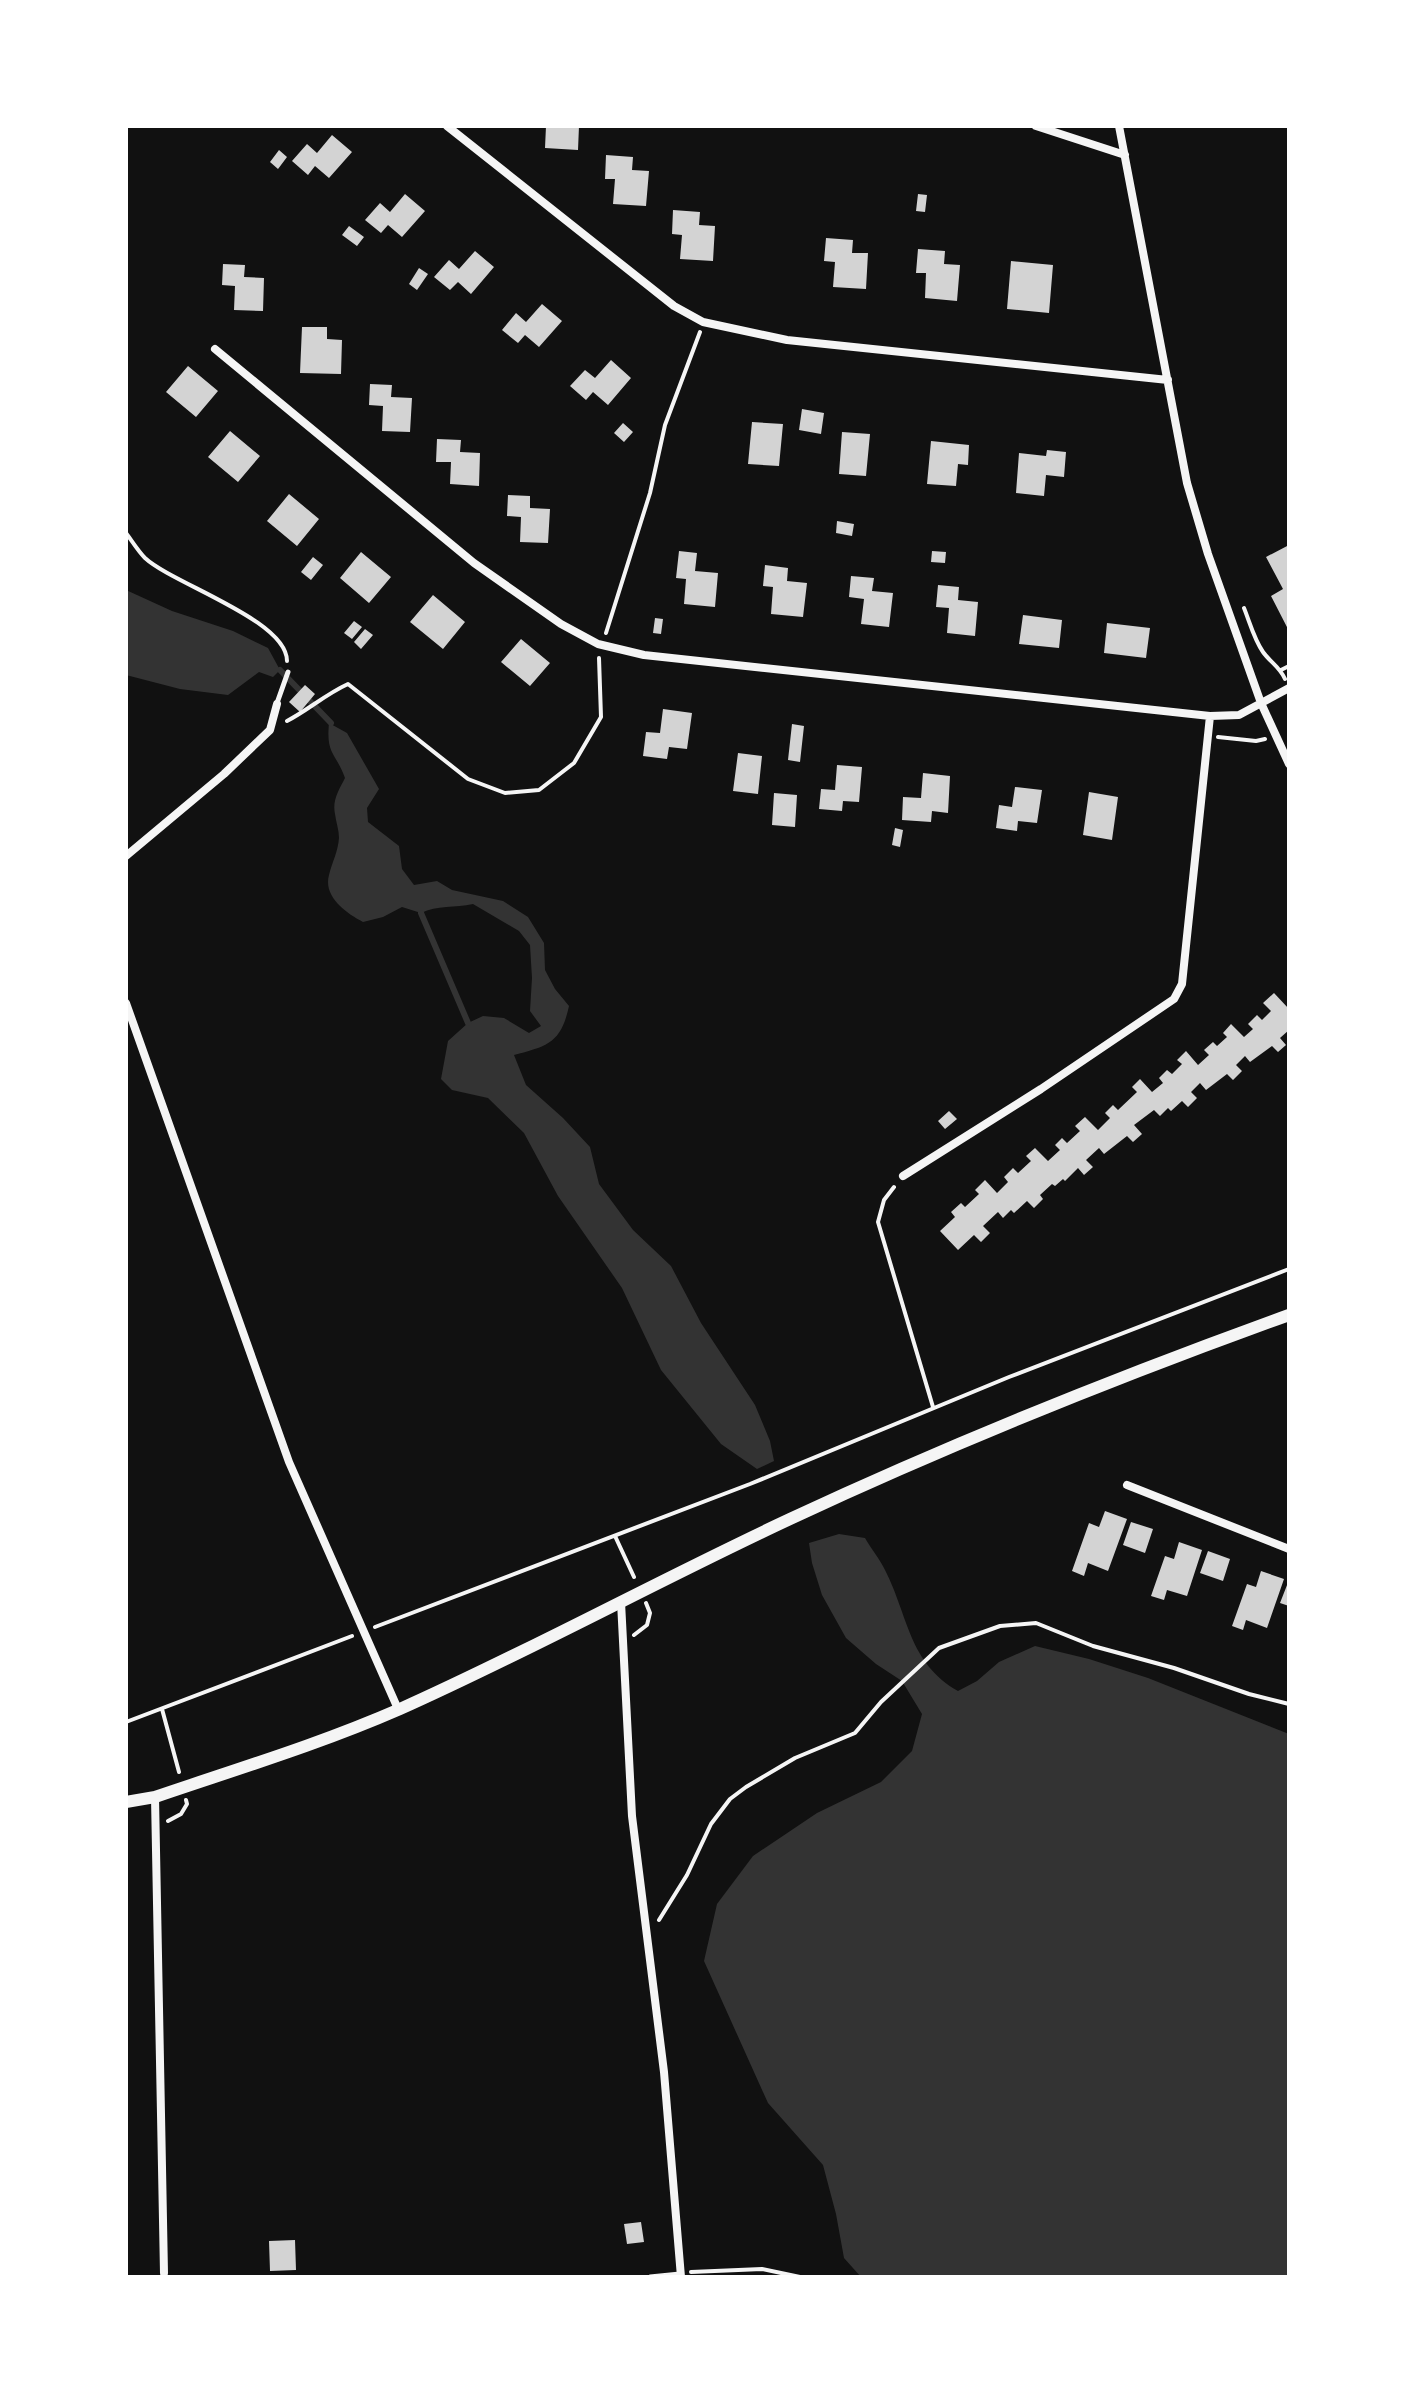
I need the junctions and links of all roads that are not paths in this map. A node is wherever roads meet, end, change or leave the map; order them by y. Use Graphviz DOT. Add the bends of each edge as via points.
graph roads {
  1 [pos="447,126"];
  2 [pos="1036,126"];
  3 [pos="1119,126"];
  4 [pos="1125,155"];
  5 [pos="215,349"];
  6 [pos="1168,380"];
  7 [pos="288,672"];
  8 [pos="1289,688"];
  9 [pos="1261,703"];
  10 [pos="277,704"];
  11 [pos="1210,716"];
  12 [pos="1289,764"];
  13 [pos="126,856"];
  14 [pos="126,1003"];
  15 [pos="903,1176"];
  16 [pos="1289,1315"];
  17 [pos="1127,1485"];
  18 [pos="1289,1549"];
  19 [pos="621,1602"];
  20 [pos="398,1709"];
  21 [pos="155,1797"];
  22 [pos="126,1802"];
  23 [pos="163,2275"];
  24 [pos="681,2275"];
  25 [pos="650,2277"];
  1 -- 6 [label="street" via="674,306 703,322 787,340"];
  2 -- 4 [label="street"];
  3 -- 4 [label="street"];
  4 -- 6 [label="street"];
  5 -- 11 [label="street" via="474,563 561,624 600,644 644,655"];
  6 -- 9 [label="street" via="1208,554"];
  7 -- 10 [label="lane"];
  8 -- 9 [label="street"];
  9 -- 11 [label="street" via="1239,715"];
  9 -- 12 [label="street"];
  10 -- 13 [label="street" via="270,730"];
  11 -- 15 [label="street" via="1182,984 1174,999"];
  14 -- 20 [label="street" via="289,1462"];
  16 -- 19 [label="street" via="969,1439"];
  17 -- 18 [label="street"];
  19 -- 20 [label="street"];
  19 -- 24 [label="street" via="632,1816 664,2072"];
  20 -- 21 [label="street"];
  21 -- 22 [label="street"];
  21 -- 23 [label="street"];
  24 -- 25 [label="lane"];
}
